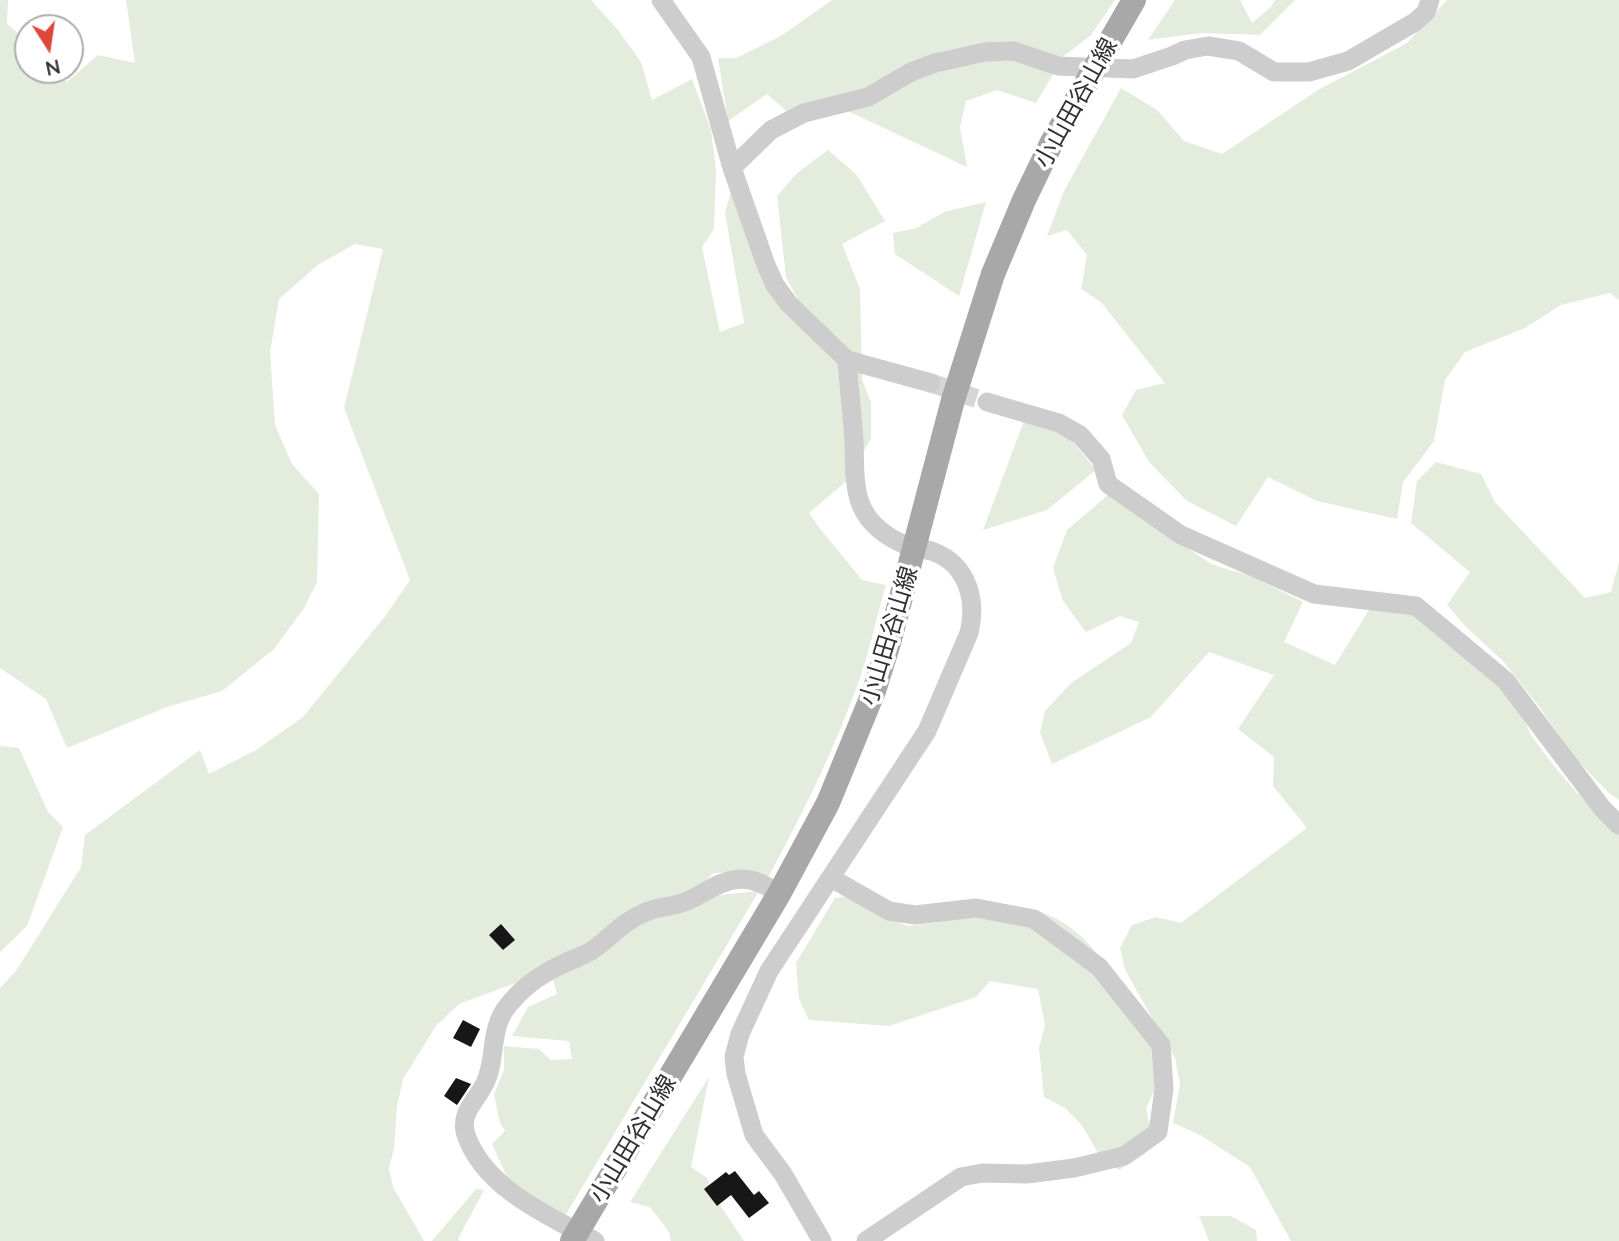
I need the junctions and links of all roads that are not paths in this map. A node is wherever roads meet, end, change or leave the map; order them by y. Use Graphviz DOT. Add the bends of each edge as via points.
graph roads {
  1 [pos="661,0"];
  2 [pos="1134,0"];
  3 [pos="1430,0"];
  4 [pos="1095,67"];
  5 [pos="732,168"];
  6 [pos="847,360"];
  7 [pos="931,383"];
  8 [pos="987,402"];
  9 [pos="915,549"];
  10 [pos="1619,825"];
  11 [pos="831,878"];
  12 [pos="779,894"];
  13 [pos="582,1238"];
  14 [pos="822,1241"];
  15 [pos="866,1241"];
  1 -- 5 [label="street" via="701,57"];
  2 -- 4 [label="main road, 小山田谷山線"];
  3 -- 4 [label="street" via="1415,22 1348,61 1308,72 1274,72 1239,51 1208,46 1133,69"];
  4 -- 5 [label="street" via="1058,66 1014,51 935,63 868,97 804,113 771,130"];
  4 -- 9 [label="main road, 小山田谷山線" via="1052,142 993,274 953,400"];
  5 -- 6 [label="street" via="775,285"];
  6 -- 7 [label="street"];
  6 -- 9 [label="street" via="860,503 879,530"];
  8 -- 10 [label="street" via="1059,423 1080,435 1101,459 1108,484 1181,535 1314,594 1416,606 1506,681"];
  9 -- 11 [label="street" via="953,562 963,574 973,618 927,731"];
  9 -- 12 [label="main road, 小山田谷山線" via="855,740 828,803"];
  11 -- 14 [label="street" via="769,971 734,1057 754,1135"];
  11 -- 15 [label="street" via="889,911 915,915 976,908 1034,919 1099,967 1161,1045 1164,1089 1158,1132 1124,1156 1048,1172 961,1177"];
  12 -- 13 [label="main road, 小山田谷山線"];
  12 -- 13 [label="street" via="751,879 737,879 682,903 648,911 622,924 593,950 528,983 503,1013 490,1071 466,1111 466,1133 505,1188"];
}
